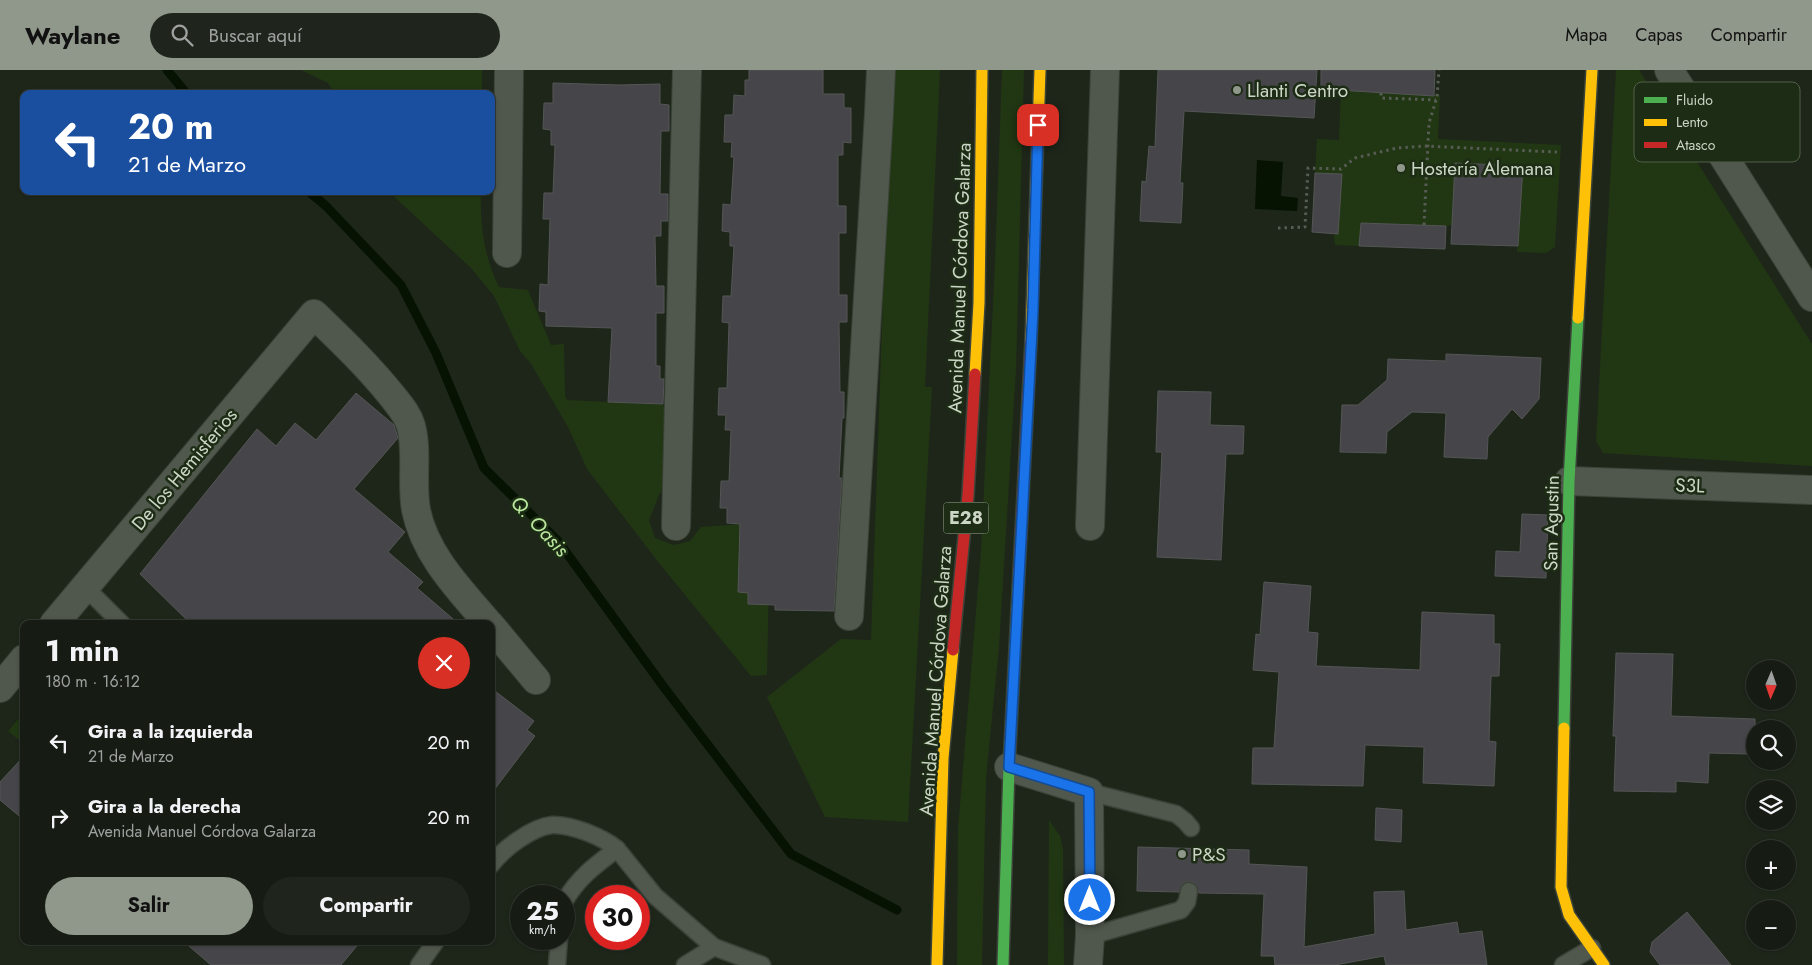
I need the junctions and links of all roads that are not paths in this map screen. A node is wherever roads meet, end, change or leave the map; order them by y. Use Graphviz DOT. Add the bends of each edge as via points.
graph roads {
  1 [pos="509,70"];
  2 [pos="687,70"];
  3 [pos="881,70"];
  4 [pos="982,70"];
  5 [pos="1040,70"];
  6 [pos="1105,70"];
  7 [pos="1592,70"];
  8 [pos="1669,70"];
  9 [pos="1677,82"];
  10 [pos="1727,162"];
  11 [pos="507,253"];
  12 [pos="1812,297"];
  13 [pos="1569,481"];
  14 [pos="1812,490"];
  15 [pos="676,526"];
  16 [pos="1090,526"];
  17 [pos="85,587"];
  18 [pos="849,616"];
  19 [pos="57,620"];
  20 [pos="118,620"];
  21 [pos="486,620"];
  22 [pos="495,631"];
  23 [pos="20,664"];
  24 [pos="536,680"];
  25 [pos="0,688"];
  26 [pos="1009,767"];
  27 [pos="1089,792"];
  28 [pos="1191,828"];
  29 [pos="617,849"];
  30 [pos="495,860"];
  31 [pos="575,885"];
  32 [pos="1189,891"];
  33 [pos="1090,936"];
  34 [pos="433,945"];
  35 [pos="714,946"];
  36 [pos="1592,948"];
  37 [pos="558,950"];
  38 [pos="419,965"];
  39 [pos="557,965"];
  40 [pos="685,965"];
  41 [pos="762,965"];
  42 [pos="937,965"];
  43 [pos="1003,965"];
  44 [pos="1088,965"];
  45 [pos="1563,965"];
  46 [pos="1604,965"];
  1 -- 11 [label="street"];
  2 -- 15 [label="street"];
  3 -- 18 [label="street"];
  4 -- 42 [label="main road, Avenida Manuel Córdova Galarza / E28" via="980,303 968,495 943,758"];
  5 -- 26 [label="main road" via="1033,310"];
  6 -- 16 [label="street"];
  7 -- 13 [label="main road, San Agustin"];
  8 -- 9 [label="street"];
  10 -- 12 [label="street"];
  13 -- 14 [label="street, S3L"];
  13 -- 36 [label="main road, San Agustin" via="1560,887 1569,915"];
  17 -- 19 [label="street, De los Hemisferios"];
  17 -- 20 [label="lane"];
  17 -- 21 [label="street, De los Hemisferios" via="314,314 373,372 405,413 411,426 416,510 424,532 449,576"];
  22 -- 24 [label="street"];
  23 -- 25 [label="street"];
  26 -- 27 [label="street"];
  26 -- 43 [label="main road"];
  27 -- 28 [label="lane" via="1176,814"];
  27 -- 33 [label="street"];
  29 -- 30 [label="lane" via="589,833 552,826 520,838"];
  29 -- 31 [label="lane" via="586,872"];
  29 -- 35 [label="lane" via="655,896"];
  32 -- 33 [label="lane" via="1181,910"];
  33 -- 44 [label="street"];
  34 -- 38 [label="lane"];
  35 -- 40 [label="lane"];
  35 -- 41 [label="lane"];
  36 -- 45 [label="lane"];
  36 -- 46 [label="main road, San Agustin"];
  37 -- 39 [label="lane"];
}
